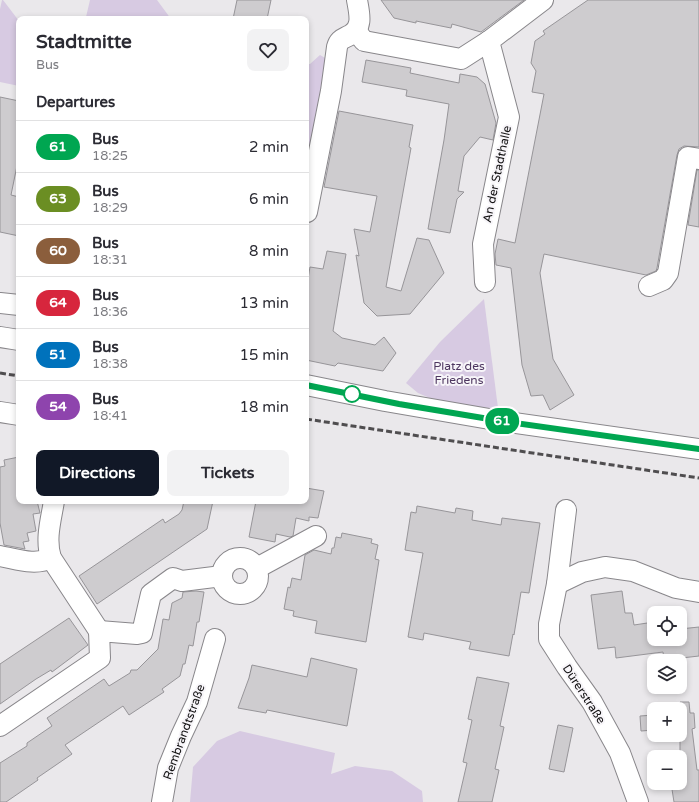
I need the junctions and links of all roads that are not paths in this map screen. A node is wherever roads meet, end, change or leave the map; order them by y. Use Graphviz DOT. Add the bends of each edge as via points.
graph roads {
  1 [pos="357,0"];
  2 [pos="544,0"];
  3 [pos="356,31"];
  4 [pos="489,41"];
  5 [pos="699,159"];
  6 [pos="309,201"];
  7 [pos="485,282"];
  8 [pos="649,286"];
  9 [pos="0,303"];
  10 [pos="16,305"];
  11 [pos="0,337"];
  12 [pos="16,340"];
  13 [pos="309,387"];
  14 [pos="0,412"];
  15 [pos="16,415"];
  16 [pos="699,449"];
  17 [pos="53,504"];
  18 [pos="566,510"];
  19 [pos="316,536"];
  20 [pos="0,556"];
  21 [pos="51,558"];
  22 [pos="257,568"];
  23 [pos="222,576"];
  24 [pos="557,584"];
  25 [pos="699,592"];
  26 [pos="96,627"];
  27 [pos="215,639"];
  28 [pos="0,726"];
  29 [pos="162,802"];
  30 [pos="638,802"];
  1 -- 3 [label="street" via="360,20"];
  2 -- 4 [label="street"];
  3 -- 4 [label="street" via="364,41 461,59"];
  3 -- 6 [label="street" via="338,42"];
  4 -- 7 [label="street, An der Stadthalle" via="509,117 483,244"];
  5 -- 8 [label="street" via="688,157 668,274 663,280"];
  9 -- 10 [label="street"];
  11 -- 12 [label="street"];
  13 -- 16 [label="street" via="501,421"];
  14 -- 15 [label="street"];
  17 -- 21 [label="street" via="48,536"];
  18 -- 24 [label="street, Dürerstraße"];
  19 -- 22 [label="street"];
  20 -- 21 [label="street" via="37,563"];
  21 -- 26 [label="street"];
  22 -- 23 [label="street" via="249,560 237,558 228,562"];
  22 -- 23 [label="street" via="256,584 242,594 227,588"];
  23 -- 26 [label="street" via="182,581 173,578 151,594 142,632 136,634"];
  24 -- 25 [label="street" via="582,572 605,567 633,571 676,588"];
  24 -- 30 [label="street, Dürerstraße" via="549,624 549,639 592,702 620,753"];
  26 -- 28 [label="street" via="100,658"];
  27 -- 29 [label="street, Rembrandtstraße" via="197,702 168,768"];
}
